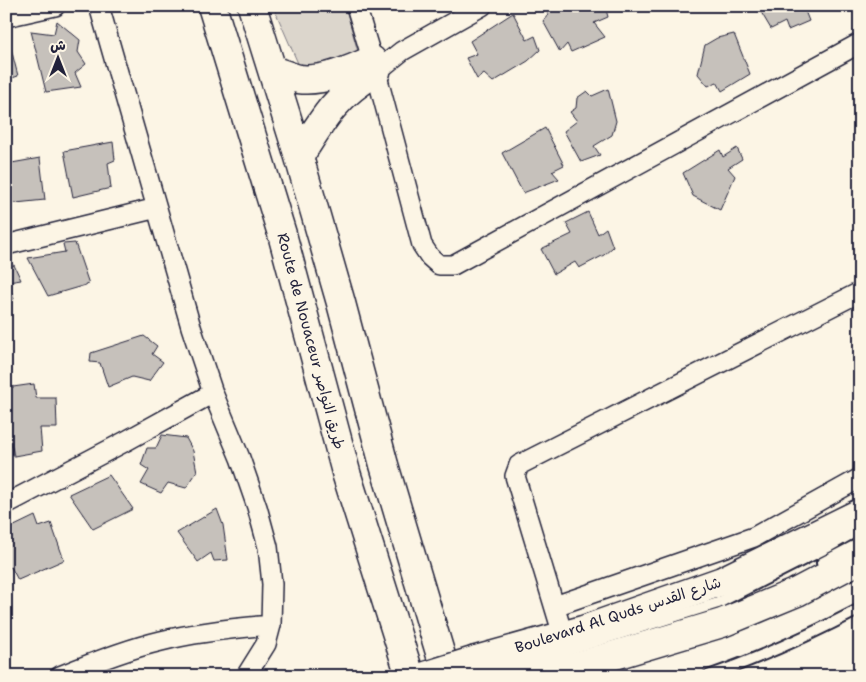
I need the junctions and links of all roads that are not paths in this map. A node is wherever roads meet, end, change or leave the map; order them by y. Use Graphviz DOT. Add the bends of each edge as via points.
graph roads {
  1 [pos="55,6"];
  2 [pos="99,6"];
  3 [pos="212,6"];
  4 [pos="252,6"];
  5 [pos="356,6"];
  6 [pos="482,6"];
  7 [pos="6,17"];
  8 [pos="860,43"];
  9 [pos="374,66"];
  10 [pos="272,70"];
  11 [pos="299,157"];
  12 [pos="157,208"];
  13 [pos="6,245"];
  14 [pos="860,292"];
  15 [pos="213,393"];
  16 [pos="860,478"];
  17 [pos="6,504"];
  18 [pos="860,513"];
  19 [pos="860,529"];
  20 [pos="860,543"];
  21 [pos="860,559"];
  22 [pos="809,570"];
  23 [pos="766,593"];
  24 [pos="555,606"];
  25 [pos="860,610"];
  26 [pos="271,625"];
  27 [pos="563,635"];
  28 [pos="481,668"];
  29 [pos="560,674"];
  30 [pos="60,676"];
  31 [pos="246,676"];
  32 [pos="410,676"];
  33 [pos="425,676"];
  34 [pos="447,676"];
  35 [pos="507,676"];
  36 [pos="708,676"];
  1 -- 7 [label="street"];
  2 -- 12 [label="street"];
  3 -- 32 [label="main road, Route de Nouaceur طريق النواصر" via="275,208 347,476"];
  4 -- 10 [label="main road"];
  5 -- 9 [label="street"];
  6 -- 9 [label="street"];
  8 -- 9 [label="street" via="453,265 439,265 422,246"];
  9 -- 10 [label="main road" via="312,79 298,79"];
  9 -- 11 [label="main road" via="329,111"];
  10 -- 11 [label="main road"];
  11 -- 34 [label="main road" via="384,466"];
  12 -- 13 [label="street"];
  12 -- 15 [label="street"];
  14 -- 24 [label="street" via="519,466 515,476"];
  15 -- 17 [label="street"];
  15 -- 26 [label="street" via="248,482 268,547 272,584"];
  16 -- 24 [label="street" via="754,537"];
  18 -- 27 [label="main road, Boulevard Al Quds شارع القدس" via="722,582"];
  19 -- 28 [label="lane" via="718,603"];
  20 -- 22 [label="lane"];
  21 -- 29 [label="main road" via="797,592 722,623"];
  23 -- 35 [label="lane" via="724,616"];
  24 -- 27 [label="street"];
  25 -- 36 [label="lane" via="815,633"];
  26 -- 30 [label="street" via="224,629 162,641"];
  26 -- 31 [label="street" via="266,644"];
  27 -- 28 [label="main road, Boulevard Al Quds شارع القدس"];
  28 -- 33 [label="main road, Boulevard Al Quds شارع القدس, bridge"];
}
